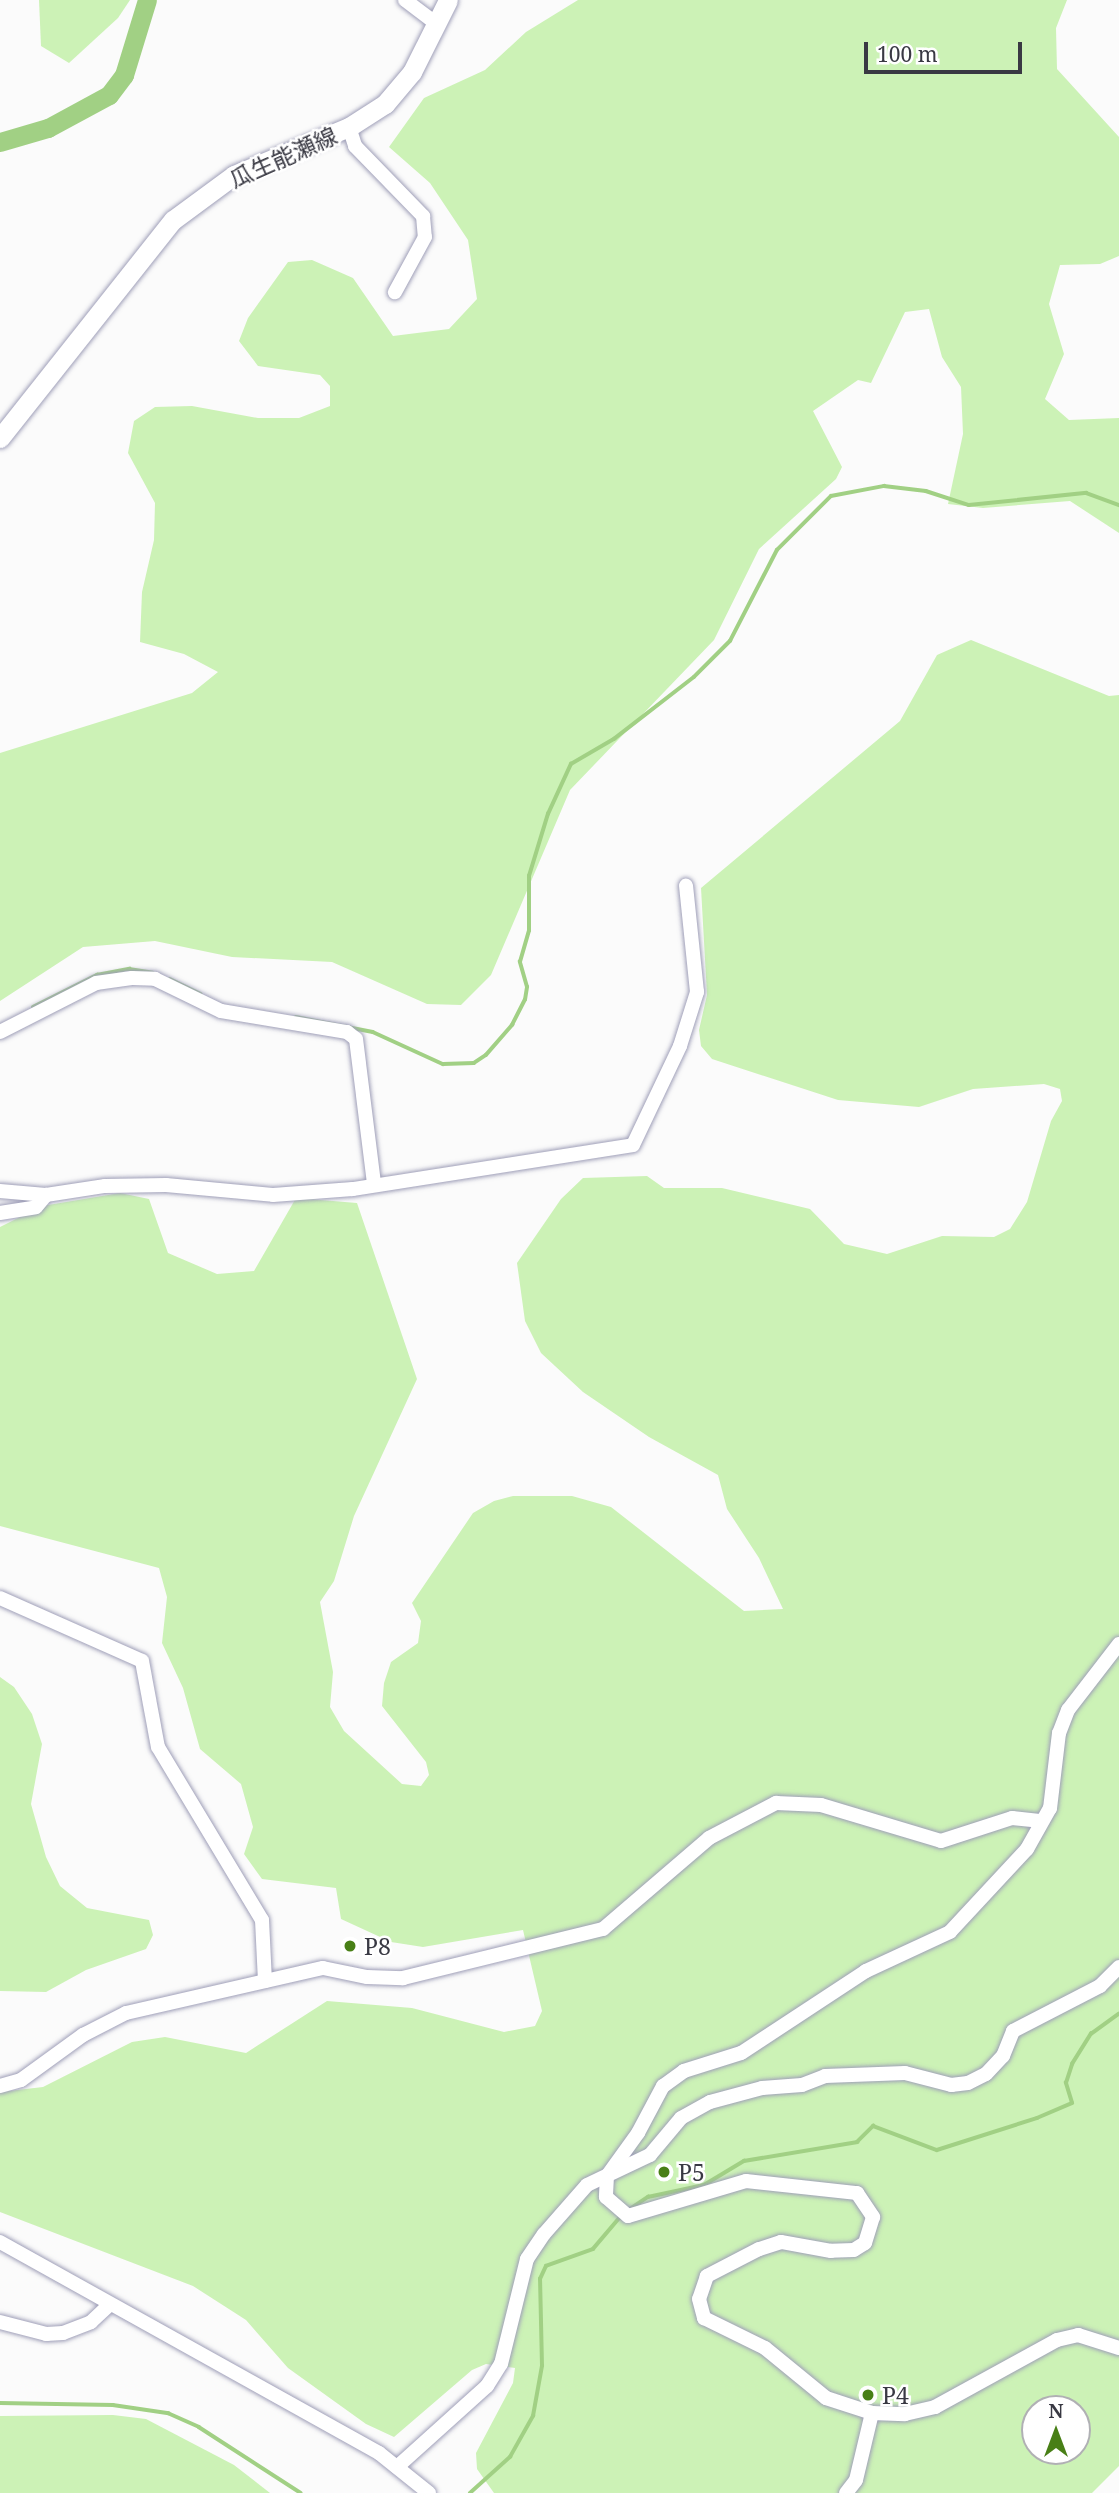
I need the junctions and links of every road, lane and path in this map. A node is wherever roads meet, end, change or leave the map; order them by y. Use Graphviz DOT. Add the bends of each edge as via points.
graph roads {
  1 [pos="405,0"];
  2 [pos="448,0"];
  3 [pos="438,25"];
  4 [pos="349,127"];
  5 [pos="394,292"];
  6 [pos="0,438"];
  7 [pos="686,886"];
  8 [pos="0,1032"];
  9 [pos="374,1184"];
  10 [pos="0,1191"];
  11 [pos="46,1195"];
  12 [pos="0,1213"];
  13 [pos="0,1598"];
  14 [pos="1119,1644"];
  15 [pos="1042,1821"];
  16 [pos="1119,1967"];
  17 [pos="265,1981"];
  18 [pos="0,2086"];
  19 [pos="607,2176"];
  20 [pos="0,2242"];
  21 [pos="109,2305"];
  22 [pos="0,2322"];
  23 [pos="1119,2348"];
  24 [pos="872,2413"];
  25 [pos="397,2467"];
  26 [pos="429,2493"];
  27 [pos="846,2493"];
  1 -- 3 [label="street"];
  2 -- 3 [label="main road, 瓜生能瀬線"];
  3 -- 4 [label="main road, 瓜生能瀬線" via="412,72 385,104"];
  4 -- 5 [label="street" via="355,146 423,216 425,237"];
  4 -- 6 [label="main road, 瓜生能瀬線" via="234,175 173,220"];
  7 -- 9 [label="street" via="697,992 684,1037 633,1145"];
  8 -- 9 [label="street" via="96,983 132,978 155,979 221,1011 347,1032 356,1039"];
  9 -- 11 [label="street" via="273,1195 166,1185 105,1186"];
  10 -- 11 [label="street"];
  11 -- 12 [label="street" via="36,1207"];
  13 -- 17 [label="street" via="142,1661 158,1747 262,1920"];
  14 -- 15 [label="street" via="1068,1710 1059,1733 1050,1808"];
  15 -- 17 [label="street" via="1012,1818 941,1841 821,1805 776,1803 709,1838 603,1929 403,1978 366,1977 323,1968"];
  15 -- 19 [label="street" via="1027,1849 950,1932 866,1971 741,2053 684,2071 663,2086 638,2133"];
  16 -- 19 [label="street" via="1101,1986 1013,2031 1003,2056 986,2074 968,2083 951,2085 905,2073 825,2076 802,2085 762,2088 710,2102 681,2118 650,2155"];
  17 -- 18 [label="street" via="126,2012 83,2035 21,2080"];
  19 -- 24 [label="street" via="606,2197 628,2216 746,2180 857,2193 873,2217 872,2233 865,2243 854,2250 831,2251 782,2242 759,2249 707,2276 699,2299 704,2318 765,2347 826,2398"];
  19 -- 25 [label="street" via="587,2185 527,2259 501,2364 487,2386"];
  20 -- 21 [label="street"];
  21 -- 22 [label="street" via="91,2322 63,2333 46,2334"];
  21 -- 25 [label="street"];
  23 -- 24 [label="street" via="1078,2335 1058,2340 934,2407 905,2414"];
  24 -- 27 [label="street" via="856,2480"];
  25 -- 26 [label="street"];
}
